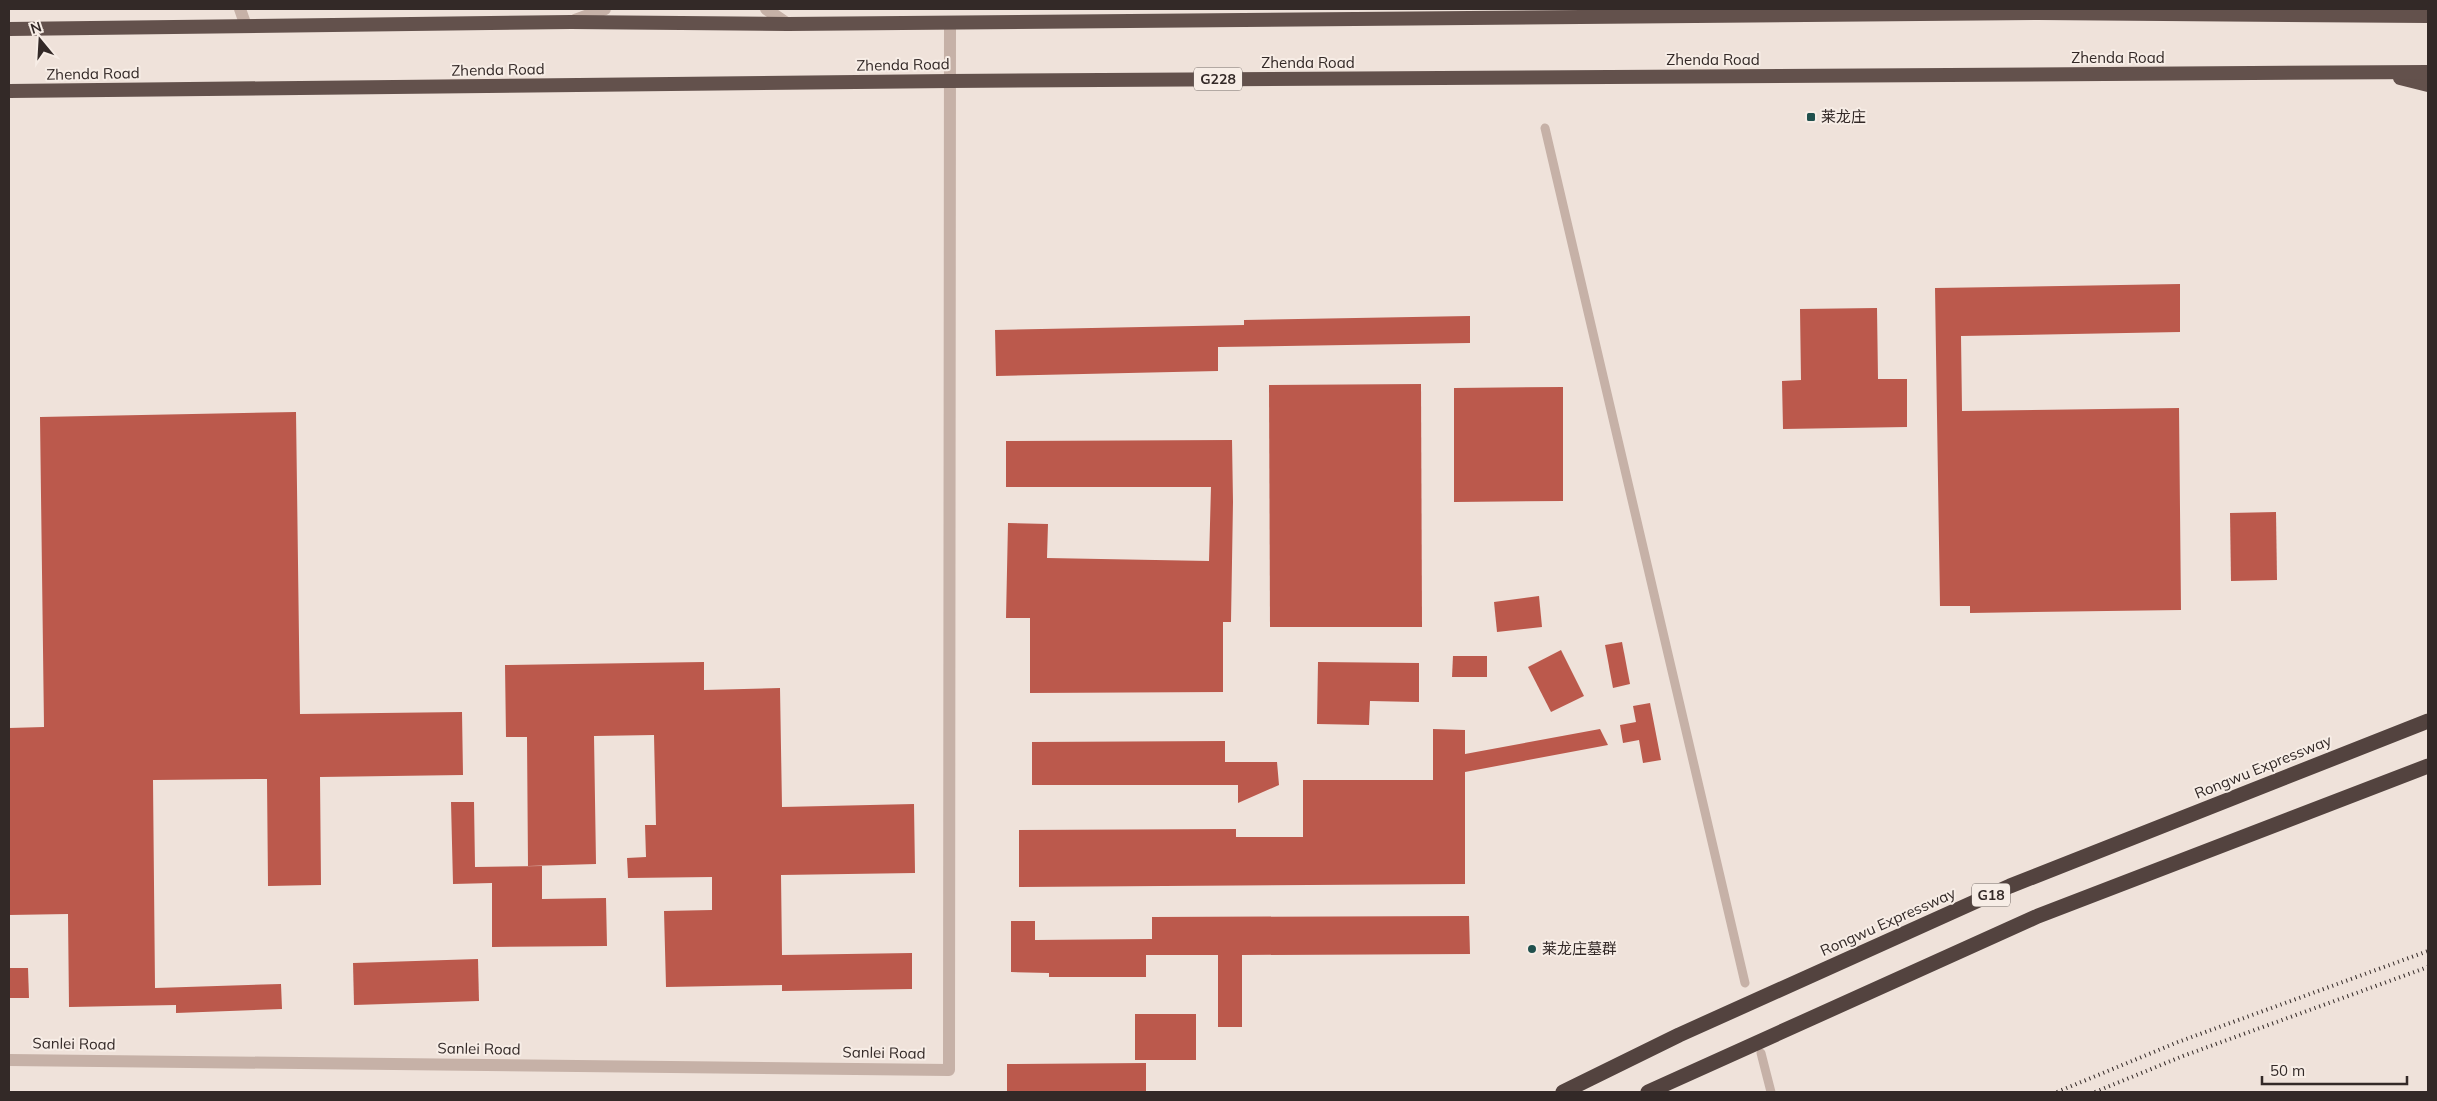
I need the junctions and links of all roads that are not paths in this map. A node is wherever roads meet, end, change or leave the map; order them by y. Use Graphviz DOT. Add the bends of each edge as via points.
graph roads {
  1 [pos="240,9"];
  2 [pos="606,9"];
  3 [pos="766,9"];
  4 [pos="2039,11"];
  5 [pos="2428,16"];
  6 [pos="571,22"];
  7 [pos="950,22"];
  8 [pos="788,24"];
  9 [pos="246,26"];
  10 [pos="9,29"];
  11 [pos="2380,72"];
  12 [pos="2428,72"];
  13 [pos="950,81"];
  14 [pos="2428,85"];
  15 [pos="9,92"];
  16 [pos="1545,128"];
  17 [pos="2428,721"];
  18 [pos="2428,766"];
  19 [pos="1745,983"];
  20 [pos="1761,1053"];
  21 [pos="9,1060"];
  22 [pos="1563,1092"];
  23 [pos="1648,1092"];
  24 [pos="1770,1092"];
  1 -- 9 [label="street"];
  2 -- 6 [label="street"];
  3 -- 8 [label="street"];
  4 -- 5 [label="highway"];
  4 -- 7 [label="highway"];
  6 -- 8 [label="highway"];
  6 -- 9 [label="highway"];
  7 -- 8 [label="highway"];
  7 -- 13 [label="street"];
  9 -- 10 [label="highway"];
  11 -- 12 [label="highway, Zhenda Road / G228"];
  11 -- 13 [label="highway, Zhenda Road / G228"];
  11 -- 14 [label="highway"];
  13 -- 15 [label="highway, Zhenda Road / G228"];
  13 -- 21 [label="street, Sanlei Road" via="949,1070"];
  16 -- 19 [label="lane"];
  17 -- 22 [label="highway, Rongwu Expressway / G18" via="2010,886 1679,1035"];
  18 -- 23 [label="highway, G18" via="2038,916"];
  20 -- 24 [label="lane"];
}
